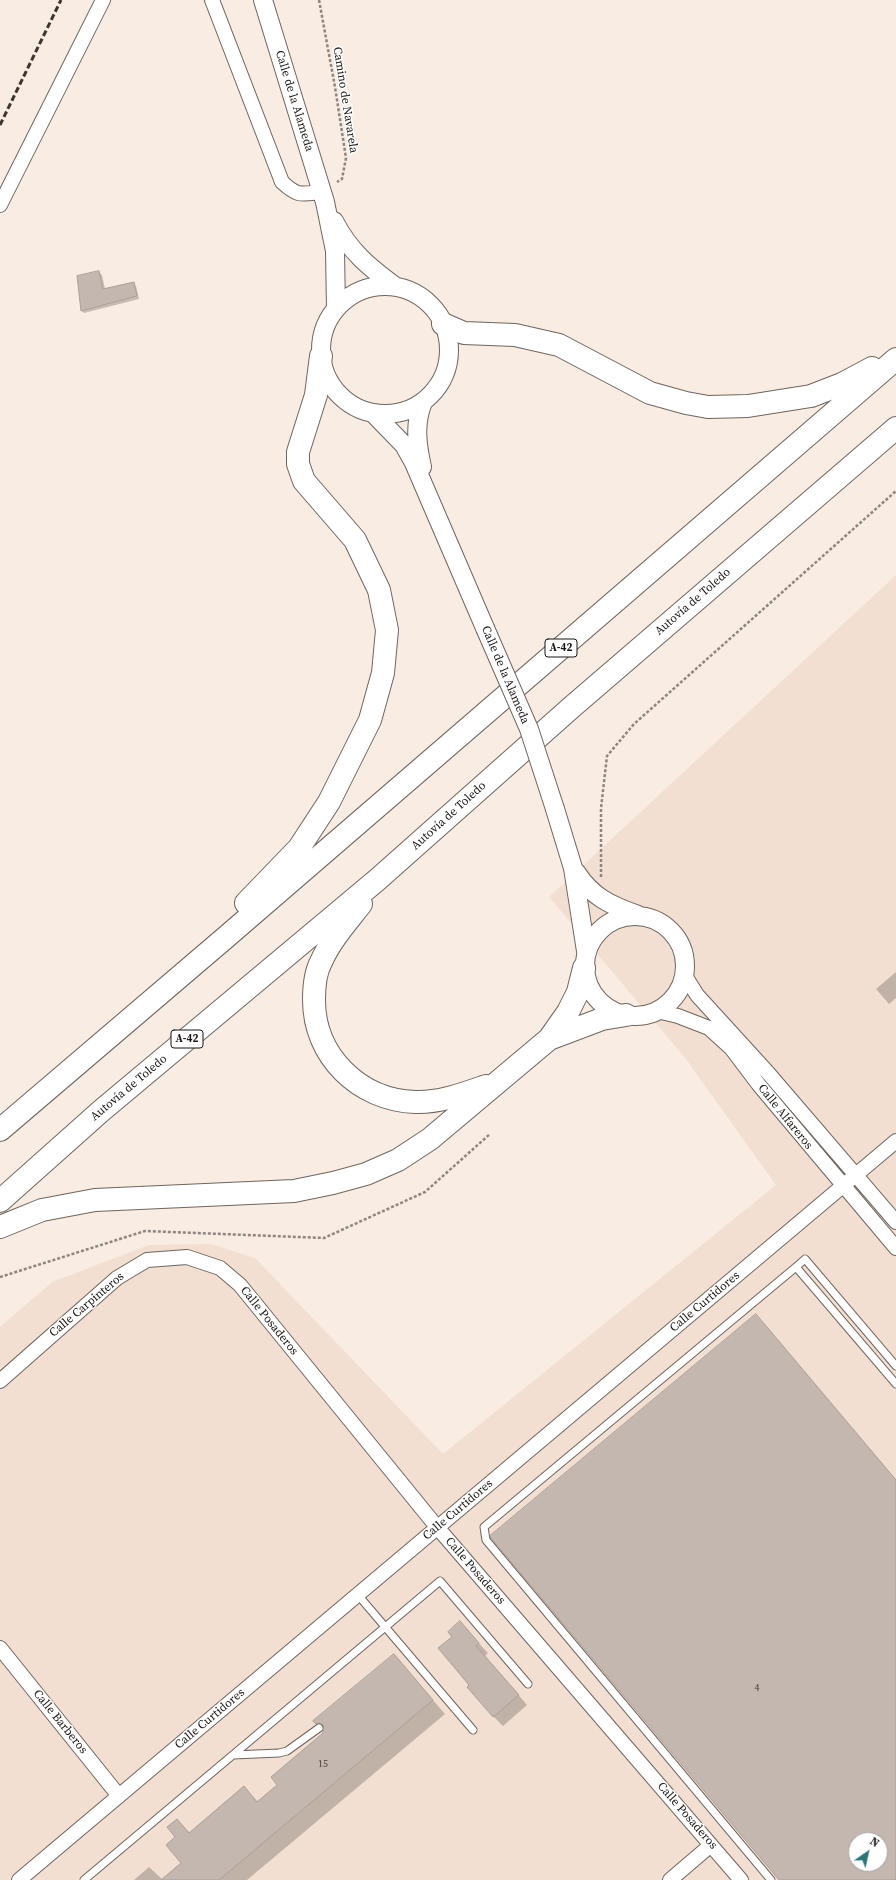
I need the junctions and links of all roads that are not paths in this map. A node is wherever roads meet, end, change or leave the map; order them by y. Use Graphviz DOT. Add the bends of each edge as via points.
graph roads {
  1 [pos="103,0"];
  2 [pos="212,0"];
  3 [pos="263,0"];
  4 [pos="324,197"];
  5 [pos="0,205"];
  6 [pos="396,287"];
  7 [pos="336,309"];
  8 [pos="443,324"];
  9 [pos="896,355"];
  10 [pos="321,356"];
  11 [pos="896,358"];
  12 [pos="423,402"];
  13 [pos="372,413"];
  14 [pos="896,428"];
  15 [pos="426,488"];
  16 [pos="573,868"];
  17 [pos="377,880"];
  18 [pos="639,916"];
  19 [pos="225,938"];
  20 [pos="585,960"];
  21 [pos="684,974"];
  22 [pos="657,1011"];
  23 [pos="626,1015"];
  24 [pos="549,1039"];
  25 [pos="498,1081"];
  26 [pos="0,1130"];
  27 [pos="896,1141"];
  28 [pos="856,1175"];
  29 [pos="843,1186"];
  30 [pos="0,1201"];
  31 [pos="896,1222"];
  32 [pos="0,1227"];
  33 [pos="896,1248"];
  34 [pos="187,1257"];
  35 [pos="796,1267"];
  36 [pos="896,1366"];
  37 [pos="0,1381"];
  38 [pos="896,1384"];
  39 [pos="438,1527"];
  40 [pos="358,1594"];
  41 [pos="386,1627"];
  42 [pos="0,1648"];
  43 [pos="528,1684"];
  44 [pos="319,1728"];
  45 [pos="473,1730"];
  46 [pos="232,1756"];
  47 [pos="119,1796"];
  48 [pos="711,1845"];
  49 [pos="19,1880"];
  50 [pos="84,1880"];
  51 [pos="670,1880"];
  52 [pos="740,1880"];
  53 [pos="771,1880"];
  1 -- 5 [label="street"];
  2 -- 4 [label="street" via="282,182 299,194"];
  3 -- 4 [label="street, Calle de la Alameda"];
  4 -- 6 [label="street, Calle de la Alameda" via="349,246 368,266"];
  4 -- 7 [label="street, Calle de la Alameda" via="335,252"];
  6 -- 7 [label="street, Calle de la Alameda" via="363,290"];
  6 -- 8 [label="street, Calle de la Alameda" via="429,304"];
  7 -- 10 [label="street, Calle de la Alameda" via="324,331"];
  8 -- 9 [label="highway" via="464,333 514,335 559,344 650,393 708,407 748,406 811,396 842,384"];
  8 -- 12 [label="street, Calle de la Alameda" via="449,348 448,361 440,384"];
  10 -- 13 [label="street, Calle de la Alameda" via="334,388 351,404"];
  10 -- 19 [label="highway" via="316,395 298,452 298,464 304,481 354,540 379,590 386,630 383,673 370,720 329,802 299,848 232,918"];
  11 -- 19 [label="highway, A-42"];
  12 -- 13 [label="street, Calle de la Alameda" via="404,411"];
  12 -- 15 [label="street, Calle de la Alameda" via="416,426"];
  13 -- 15 [label="street, Calle de la Alameda" via="404,445"];
  14 -- 17 [label="highway, Autovía de Toledo / A-42" via="573,706"];
  15 -- 16 [label="street, Calle de la Alameda, bridge" via="529,729"];
  16 -- 18 [label="street, Calle de la Alameda" via="585,886 597,897"];
  16 -- 20 [label="street, Calle de la Alameda"];
  17 -- 25 [label="highway" via="320,962 314,988 314,1012 320,1037 328,1055 357,1083 393,1099 415,1102 438,1100 464,1094"];
  17 -- 30 [label="highway, Autovía de Toledo / A-42" via="101,1111"];
  18 -- 20 [label="street" via="622,917 606,924 594,936"];
  18 -- 21 [label="street" via="656,920 670,930 685,958"];
  19 -- 26 [label="highway, A-42"];
  20 -- 23 [label="street" via="588,985 597,999 610,1010"];
  20 -- 24 [label="highway" via="578,992"];
  21 -- 22 [label="street" via="680,989 670,1002"];
  21 -- 28 [label="street, Calle Alfareros" via="697,995"];
  22 -- 23 [label="street" via="642,1016"];
  22 -- 29 [label="street, Calle Alfareros" via="709,1028 731,1048"];
  23 -- 24 [label="highway" via="602,1019"];
  24 -- 25 [label="highway"];
  25 -- 32 [label="highway" via="430,1139 398,1160 366,1174 294,1190 95,1200 42,1210"];
  27 -- 28 [label="street, Calle Curtidores"];
  28 -- 29 [label="street, Calle Curtidores"];
  28 -- 31 [label="street, Calle Alfareros"];
  29 -- 33 [label="street, Calle Alfareros"];
  29 -- 39 [label="street, Calle Curtidores"];
  34 -- 37 [label="street, Calle Carpinteros" via="147,1260 117,1278"];
  34 -- 39 [label="street, Calle Posaderos" via="220,1268 240,1285"];
  35 -- 36 [label="lane" via="805,1259"];
  35 -- 38 [label="lane"];
  35 -- 53 [label="lane" via="484,1527 486,1540"];
  39 -- 40 [label="street, Calle Curtidores"];
  39 -- 48 [label="street, Calle Posaderos"];
  40 -- 41 [label="lane"];
  40 -- 47 [label="street, Calle Curtidores"];
  41 -- 43 [label="lane" via="440,1581"];
  41 -- 45 [label="lane"];
  41 -- 46 [label="lane"];
  42 -- 47 [label="street, Calle Barberos"];
  44 -- 46 [label="lane" via="287,1751"];
  46 -- 50 [label="lane"];
  47 -- 49 [label="street, Calle Curtidores"];
  48 -- 51 [label="street"];
  48 -- 52 [label="street, Calle Posaderos"];
}
